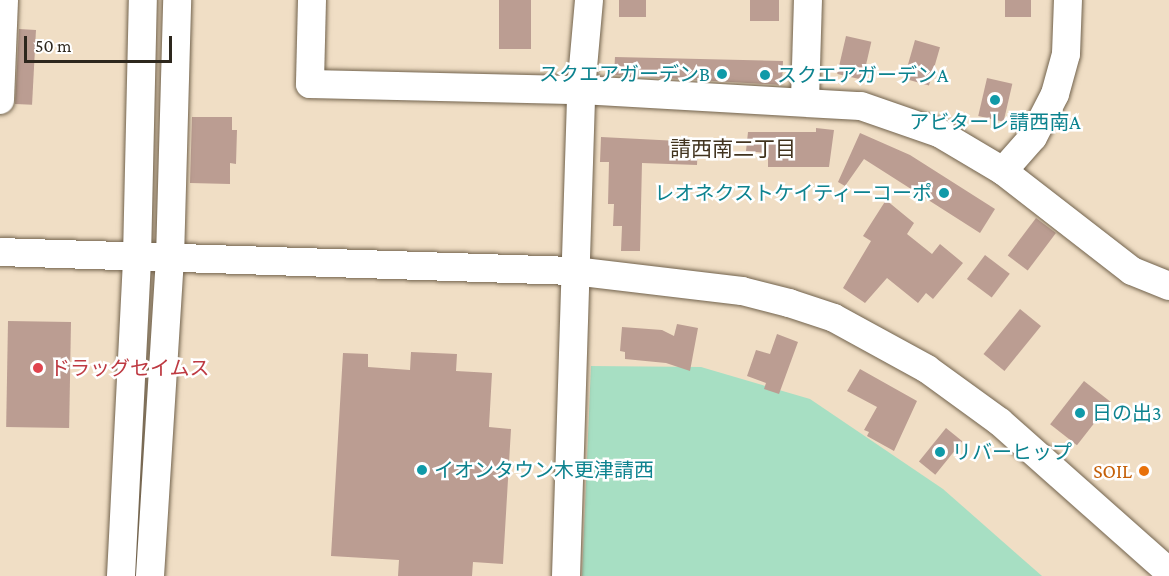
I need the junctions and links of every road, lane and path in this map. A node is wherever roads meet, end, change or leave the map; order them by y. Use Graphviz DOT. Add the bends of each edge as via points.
graph roads {
  1 [pos="4,0"];
  2 [pos="143,0"];
  3 [pos="177,0"];
  4 [pos="312,0"];
  5 [pos="589,0"];
  6 [pos="808,0"];
  7 [pos="1068,0"];
  8 [pos="581,90"];
  9 [pos="0,100"];
  10 [pos="805,100"];
  11 [pos="1003,171"];
  12 [pos="137,257"];
  13 [pos="0,258"];
  14 [pos="170,258"];
  15 [pos="574,271"];
  16 [pos="1169,286"];
  17 [pos="1169,572"];
  18 [pos="121,576"];
  19 [pos="150,576"];
  20 [pos="566,576"];
  1 -- 9 [label="street"];
  2 -- 12 [label="street"];
  3 -- 14 [label="street"];
  4 -- 8 [label="street" via="310,84"];
  5 -- 8 [label="street"];
  6 -- 10 [label="street"];
  7 -- 11 [label="street" via="1066,54 1055,94 1033,136"];
  8 -- 10 [label="street"];
  8 -- 15 [label="street"];
  10 -- 11 [label="street" via="861,106 895,116 939,133"];
  11 -- 16 [label="street" via="1132,271"];
  12 -- 13 [label="street"];
  12 -- 14 [label="street"];
  12 -- 18 [label="street"];
  14 -- 15 [label="street"];
  14 -- 19 [label="street"];
  15 -- 17 [label="street" via="742,291 834,318 878,339 1000,422"];
  15 -- 20 [label="street"];
}
